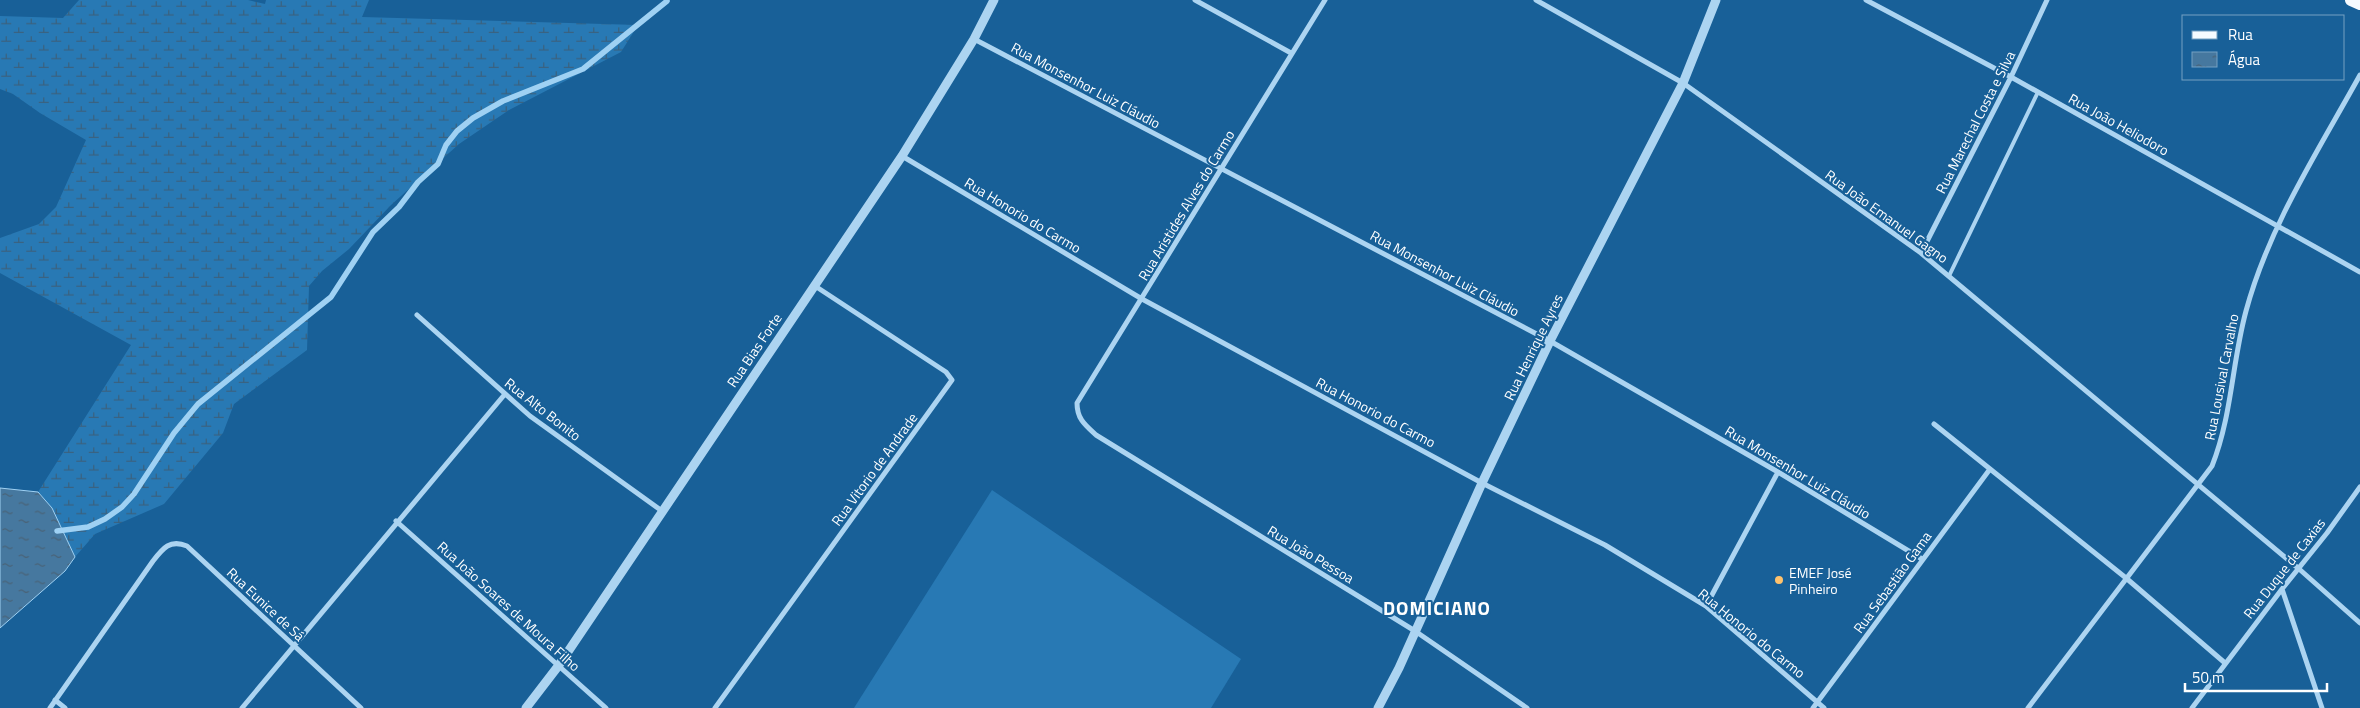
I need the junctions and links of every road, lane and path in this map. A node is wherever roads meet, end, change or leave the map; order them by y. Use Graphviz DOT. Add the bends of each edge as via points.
graph roads {
  1 [pos="994,0"];
  2 [pos="1195,0"];
  3 [pos="1325,0"];
  4 [pos="1536,0"];
  5 [pos="1716,0"];
  6 [pos="1866,0"];
  7 [pos="2047,0"];
  8 [pos="2351,0"];
  9 [pos="1875,2"];
  10 [pos="2360,4"];
  11 [pos="974,39"];
  12 [pos="1291,54"];
  13 [pos="2360,75"];
  14 [pos="2011,77"];
  15 [pos="1683,82"];
  16 [pos="2038,92"];
  17 [pos="902,156"];
  18 [pos="1221,169"];
  19 [pos="2277,225"];
  20 [pos="1921,253"];
  21 [pos="2360,272"];
  22 [pos="1949,276"];
  23 [pos="815,286"];
  24 [pos="1142,299"];
  25 [pos="417,315"];
  26 [pos="1550,342"];
  27 [pos="505,394"];
  28 [pos="1082,422"];
  29 [pos="1934,424"];
  30 [pos="1990,469"];
  31 [pos="1778,472"];
  32 [pos="1482,482"];
  33 [pos="2198,485"];
  34 [pos="2360,487"];
  35 [pos="662,511"];
  36 [pos="396,522"];
  37 [pos="1922,559"];
  38 [pos="2298,568"];
  39 [pos="2126,578"];
  40 [pos="2282,588"];
  41 [pos="1706,606"];
  42 [pos="2360,623"];
  43 [pos="1415,631"];
  44 [pos="294,645"];
  45 [pos="2225,663"];
  46 [pos="558,664"];
  47 [pos="55,700"];
  48 [pos="1817,702"];
  49 [pos="50,708"];
  50 [pos="65,708"];
  51 [pos="242,708"];
  52 [pos="361,708"];
  53 [pos="526,708"];
  54 [pos="606,708"];
  55 [pos="716,708"];
  56 [pos="1378,708"];
  57 [pos="1526,708"];
  58 [pos="1813,708"];
  59 [pos="1824,708"];
  60 [pos="2028,708"];
  61 [pos="2192,708"];
  62 [pos="2322,708"];
  1 -- 11 [label="street, Rua Bias Forte"];
  2 -- 12 [label="street"];
  3 -- 12 [label="street, Rua Aristides Alves do Carmo"];
  4 -- 15 [label="street, Rua João Emanuel Gagno"];
  5 -- 15 [label="street, Rua Henrique Ayres"];
  6 -- 9 [label="street, Rua João Heliodoro"];
  7 -- 14 [label="street, Rua Marechal Costa e Silva"];
  8 -- 10 [label="main road"];
  9 -- 14 [label="street, Rua João Heliodoro"];
  11 -- 17 [label="street, Rua Bias Forte"];
  11 -- 18 [label="street, Rua Monsenhor Luiz Cláudio"];
  12 -- 18 [label="street, Rua Aristides Alves do Carmo"];
  13 -- 19 [label="street, Rua Lousival Carvalho"];
  14 -- 16 [label="street, Rua João Heliodoro"];
  14 -- 20 [label="street, Rua Marechal Costa e Silva"];
  15 -- 20 [label="street, Rua João Emanuel Gagno"];
  15 -- 26 [label="street, Rua Henrique Ayres"];
  16 -- 19 [label="street, Rua João Heliodoro"];
  16 -- 22 [label="lane"];
  17 -- 23 [label="street, Rua Bias Forte"];
  17 -- 24 [label="street, Rua Honorio do Carmo"];
  18 -- 24 [label="street, Rua Aristides Alves do Carmo"];
  18 -- 26 [label="street, Rua Monsenhor Luiz Cláudio"];
  19 -- 21 [label="street, Rua João Heliodoro"];
  19 -- 33 [label="street, Rua Lousival Carvalho" via="2246,311 2220,446 2212,466"];
  20 -- 22 [label="street, Rua João Emanuel Gagno"];
  22 -- 33 [label="street, Rua João Emanuel Gagno"];
  23 -- 35 [label="street, Rua Bias Forte"];
  23 -- 55 [label="street, Rua Vitorio de Andrade" via="946,372 952,380"];
  24 -- 28 [label="street, Rua Aristides Alves do Carmo" via="1077,403 1077,413"];
  24 -- 32 [label="street, Rua Honorio do Carmo"];
  25 -- 27 [label="street, Rua Alto Bonito"];
  26 -- 31 [label="street, Rua Monsenhor Luiz Cláudio"];
  26 -- 32 [label="street, Rua Henrique Ayres"];
  27 -- 35 [label="street, Rua Alto Bonito" via="530,416"];
  27 -- 36 [label="street"];
  28 -- 43 [label="street, Rua João Pessoa" via="1096,435"];
  29 -- 30 [label="street"];
  30 -- 37 [label="street, Rua Sebastião Gama"];
  30 -- 39 [label="street"];
  31 -- 37 [label="street, Rua Monsenhor Luiz Cláudio"];
  31 -- 41 [label="street"];
  32 -- 41 [label="street, Rua Honorio do Carmo" via="1605,545"];
  32 -- 43 [label="street, Rua Henrique Ayres"];
  33 -- 38 [label="street, Rua João Emanuel Gagno"];
  33 -- 39 [label="street, Rua Lousival Carvalho"];
  34 -- 38 [label="street, Rua Duque de Caxias"];
  35 -- 46 [label="street, Rua Bias Forte"];
  36 -- 44 [label="street"];
  36 -- 46 [label="street, Rua João Soares de Moura Filho"];
  37 -- 48 [label="street, Rua Sebastião Gama"];
  38 -- 40 [label="street, Rua Duque de Caxias"];
  38 -- 42 [label="street, Rua João Emanuel Gagno"];
  39 -- 45 [label="street"];
  39 -- 60 [label="street, Rua Lousival Carvalho"];
  40 -- 45 [label="street, Rua Duque de Caxias"];
  40 -- 62 [label="street"];
  41 -- 48 [label="street, Rua Honorio do Carmo"];
  43 -- 56 [label="street, Rua Henrique Ayres"];
  43 -- 57 [label="street, Rua João Pessoa"];
  44 -- 47 [label="street, Rua Eunice de Sá" via="187,546 169,544 153,561"];
  44 -- 51 [label="street"];
  44 -- 52 [label="street, Rua Eunice de Sá"];
  45 -- 61 [label="street, Rua Duque de Caxias"];
  46 -- 53 [label="street, Rua Bias Forte"];
  46 -- 54 [label="street, Rua João Soares de Moura Filho"];
  47 -- 49 [label="street"];
  47 -- 50 [label="street"];
  48 -- 58 [label="street, Rua Sebastião Gama"];
  48 -- 59 [label="street, Rua Honorio do Carmo"];
}
